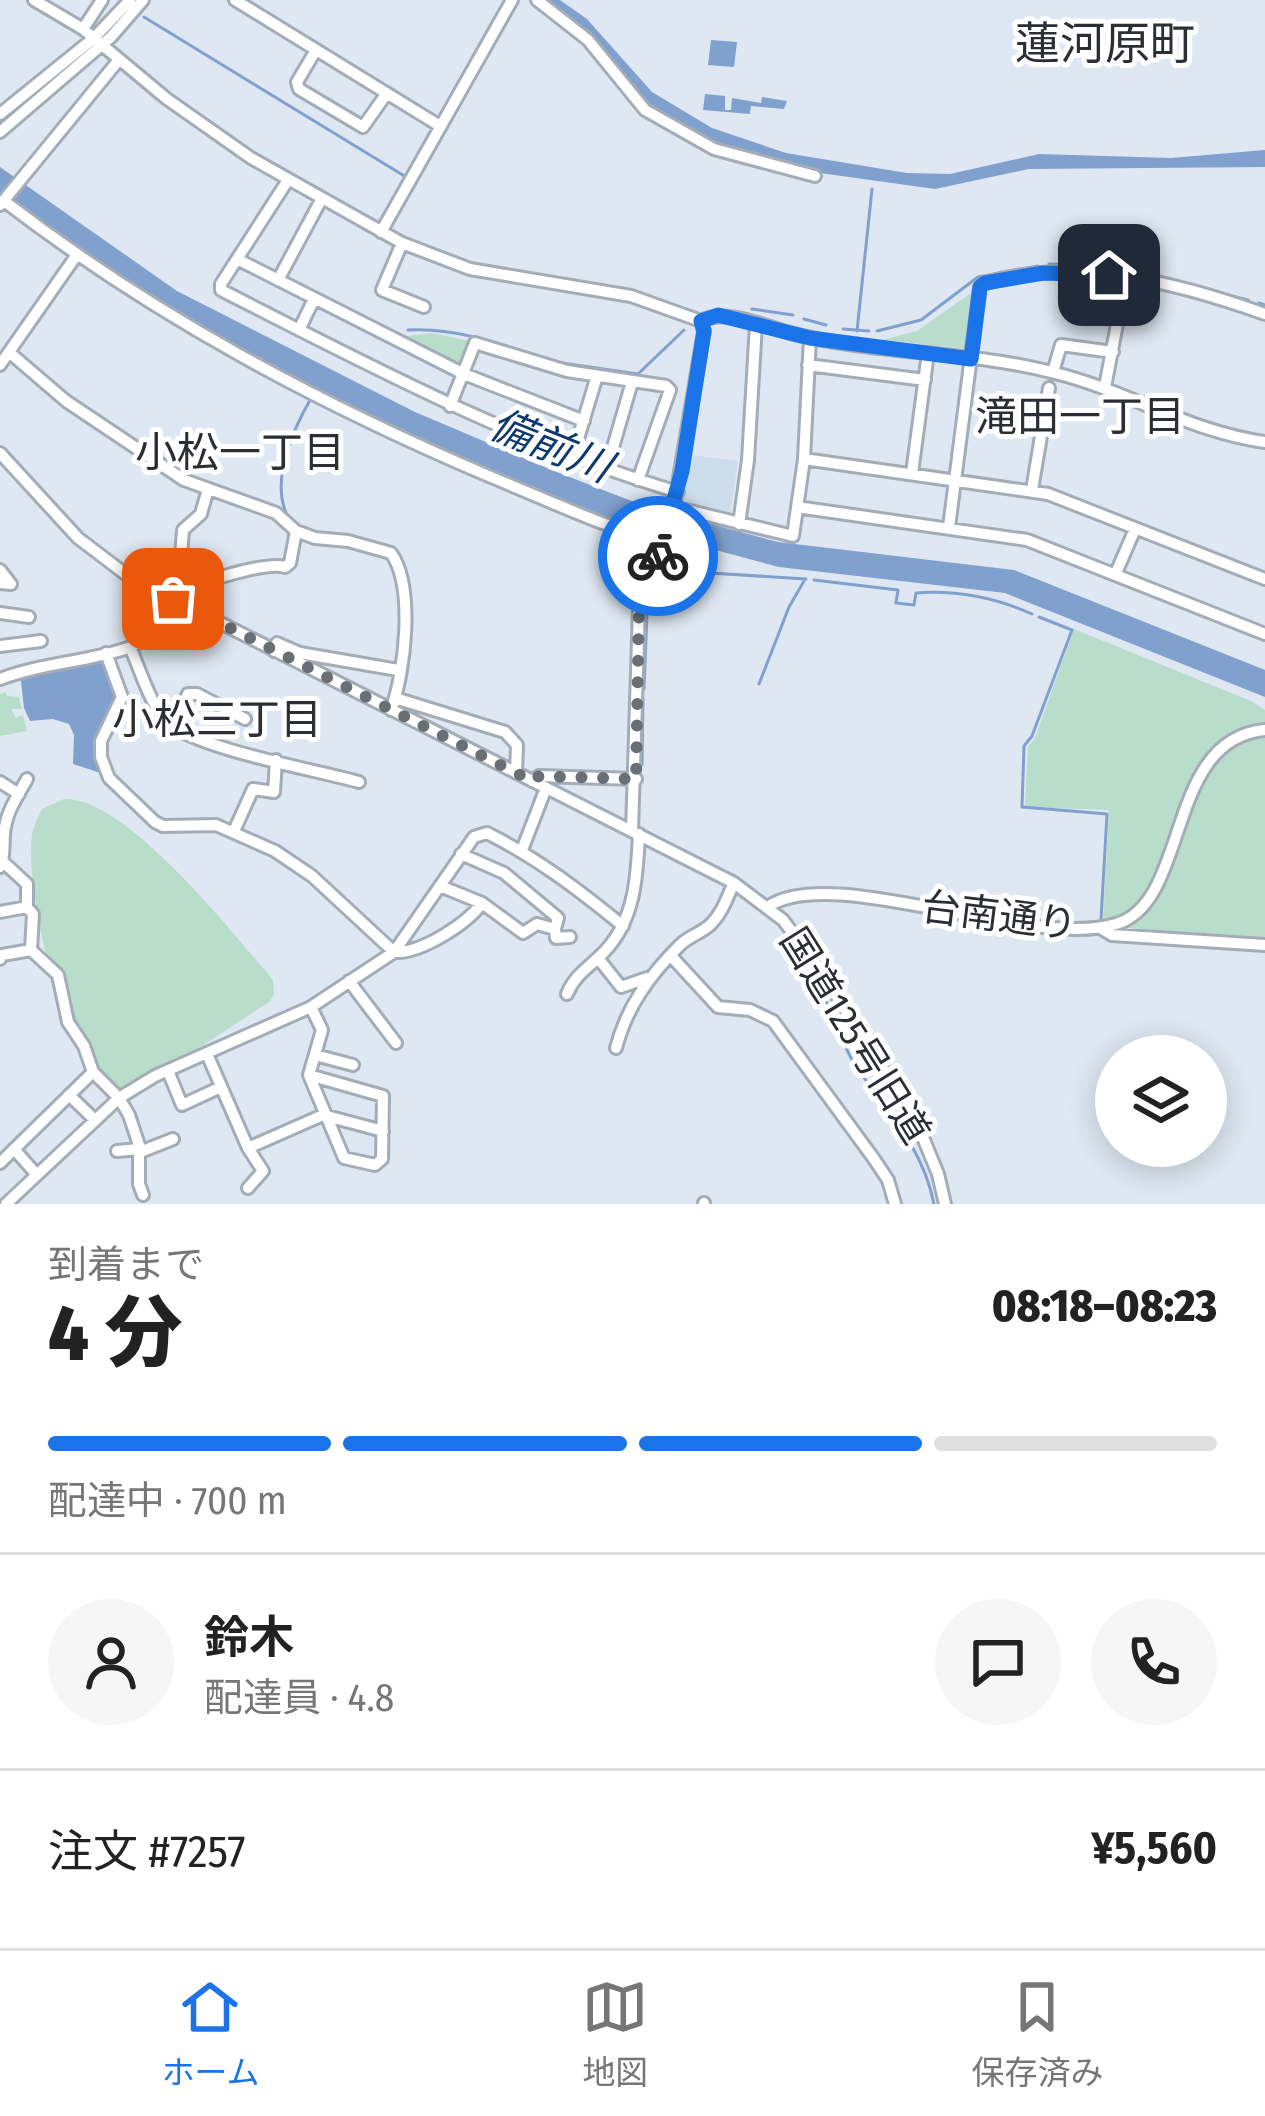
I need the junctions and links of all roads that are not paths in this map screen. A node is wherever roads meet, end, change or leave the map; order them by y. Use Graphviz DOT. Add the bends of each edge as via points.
graph roads {
  1 [pos="34,0"];
  2 [pos="101,0"];
  3 [pos="130,0"];
  4 [pos="143,0"];
  5 [pos="235,0"];
  6 [pos="512,0"];
  7 [pos="537,0"];
  8 [pos="93,37"];
  9 [pos="316,50"];
  10 [pos="118,61"];
  11 [pos="386,93"];
  12 [pos="0,114"];
  13 [pos="440,126"];
  14 [pos="0,132"];
  15 [pos="815,176"];
  16 [pos="288,180"];
  17 [pos="321,200"];
  18 [pos="3,202"];
  19 [pos="381,232"];
  20 [pos="401,243"];
  21 [pos="76,256"];
  22 [pos="237,259"];
  23 [pos="1126,277"];
  24 [pos="278,280"];
  25 [pos="314,299"];
  26 [pos="424,307"];
  27 [pos="1265,314"];
  28 [pos="701,321"];
  29 [pos="756,324"];
  30 [pos="299,330"];
  31 [pos="810,338"];
  32 [pos="1113,352"];
  33 [pos="10,353"];
  34 [pos="928,353"];
  35 [pos="971,359"];
  36 [pos="0,364"];
  37 [pos="808,365"];
  38 [pos="1053,372"];
  39 [pos="464,374"];
  40 [pos="597,376"];
  41 [pos="925,380"];
  42 [pos="632,382"];
  43 [pos="1106,387"];
  44 [pos="1049,388"];
  45 [pos="450,406"];
  46 [pos="584,421"];
  47 [pos="1265,442"];
  48 [pos="0,453"];
  49 [pos="573,455"];
  50 [pos="804,459"];
  51 [pos="607,468"];
  52 [pos="912,473"];
  53 [pos="956,478"];
  54 [pos="638,480"];
  55 [pos="208,489"];
  56 [pos="1032,490"];
  57 [pos="678,491"];
  58 [pos="797,507"];
  59 [pos="674,509"];
  60 [pos="739,524"];
  61 [pos="949,527"];
  62 [pos="1135,529"];
  63 [pos="296,531"];
  64 [pos="664,542"];
  65 [pos="0,570"];
  66 [pos="1116,573"];
  67 [pos="1265,579"];
  68 [pos="0,584"];
  69 [pos="176,597"];
  70 [pos="0,613"];
  71 [pos="28,617"];
  72 [pos="1265,619"];
  73 [pos="1264,634"];
  74 [pos="40,641"];
  75 [pos="0,646"];
  76 [pos="130,647"];
  77 [pos="274,651"];
  78 [pos="106,653"];
  79 [pos="398,670"];
  80 [pos="0,679"];
  81 [pos="393,704"];
  82 [pos="245,719"];
  83 [pos="172,727"];
  84 [pos="1265,730"];
  85 [pos="276,760"];
  86 [pos="516,773"];
  87 [pos="26,779"];
  88 [pos="636,779"];
  89 [pos="532,781"];
  90 [pos="0,782"];
  91 [pos="359,782"];
  92 [pos="546,788"];
  93 [pos="19,794"];
  94 [pos="234,831"];
  95 [pos="636,833"];
  96 [pos="522,850"];
  97 [pos="461,854"];
  98 [pos="1,863"];
  99 [pos="734,883"];
  100 [pos="440,886"];
  101 [pos="482,903"];
  102 [pos="769,906"];
  103 [pos="28,907"];
  104 [pos="0,912"];
  105 [pos="622,926"];
  106 [pos="1100,928"];
  107 [pos="555,929"];
  108 [pos="570,937"];
  109 [pos="1265,945"];
  110 [pos="31,950"];
  111 [pos="394,952"];
  112 [pos="671,956"];
  113 [pos="598,958"];
  114 [pos="0,959"];
  115 [pos="650,976"];
  116 [pos="349,981"];
  117 [pos="568,994"];
  118 [pos="310,1007"];
  119 [pos="396,1043"];
  120 [pos="616,1048"];
  121 [pos="207,1054"];
  122 [pos="315,1055"];
  123 [pos="353,1065"];
  124 [pos="168,1071"];
  125 [pos="93,1072"];
  126 [pos="309,1075"];
  127 [pos="221,1087"];
  128 [pos="69,1095"];
  129 [pos="119,1098"];
  130 [pos="323,1115"];
  131 [pos="95,1120"];
  132 [pos="383,1131"];
  133 [pos="173,1139"];
  134 [pos="248,1148"];
  135 [pos="14,1149"];
  136 [pos="117,1151"];
  137 [pos="140,1151"];
  138 [pos="0,1163"];
  139 [pos="38,1175"];
  140 [pos="248,1188"];
  141 [pos="143,1196"];
  142 [pos="6,1204"];
  143 [pos="895,1204"];
  144 [pos="945,1204"];
  1 -- 8 [label="street"];
  2 -- 8 [label="street"];
  3 -- 8 [label="street"];
  4 -- 8 [label="street"];
  5 -- 9 [label="street"];
  6 -- 13 [label="street"];
  7 -- 15 [label="street" via="589,40 645,110 714,149"];
  8 -- 10 [label="street"];
  8 -- 12 [label="street"];
  8 -- 14 [label="street"];
  9 -- 11 [label="street"];
  9 -- 11 [label="street" via="298,89 363,128"];
  10 -- 16 [label="street"];
  10 -- 18 [label="street"];
  11 -- 13 [label="street"];
  13 -- 19 [label="street"];
  16 -- 17 [label="street"];
  16 -- 22 [label="street"];
  17 -- 19 [label="street"];
  17 -- 24 [label="street"];
  18 -- 21 [label="street"];
  19 -- 20 [label="street"];
  20 -- 26 [label="street" via="382,290"];
  20 -- 28 [label="street" via="470,269 631,296"];
  21 -- 33 [label="street"];
  21 -- 64 [label="street" via="311,394 451,460"];
  22 -- 24 [label="street"];
  22 -- 30 [label="street" via="221,290"];
  23 -- 27 [label="street"];
  23 -- 32 [label="street"];
  23 -- 35 [label="street" via="1043,273 980,287"];
  24 -- 25 [label="street"];
  25 -- 30 [label="street"];
  25 -- 39 [label="street"];
  28 -- 29 [label="street" via="718,315"];
  28 -- 57 [label="street"];
  29 -- 31 [label="street"];
  29 -- 60 [label="street"];
  30 -- 45 [label="street"];
  31 -- 34 [label="street"];
  31 -- 37 [label="street"];
  32 -- 38 [label="street" via="1061,345"];
  32 -- 43 [label="street"];
  33 -- 36 [label="street"];
  33 -- 55 [label="street" via="65,401"];
  34 -- 35 [label="street"];
  34 -- 41 [label="street"];
  35 -- 38 [label="street"];
  35 -- 53 [label="street"];
  37 -- 41 [label="street"];
  37 -- 50 [label="street"];
  38 -- 43 [label="street"];
  39 -- 40 [label="street" via="475,344"];
  39 -- 45 [label="street"];
  39 -- 46 [label="street"];
  40 -- 42 [label="street"];
  40 -- 46 [label="street"];
  41 -- 52 [label="street"];
  42 -- 51 [label="street"];
  42 -- 54 [label="street" via="670,390"];
  43 -- 47 [label="street" via="1193,427"];
  44 -- 56 [label="street"];
  45 -- 49 [label="street"];
  46 -- 49 [label="street"];
  48 -- 69 [label="street, 国道125号旧道" via="97,555"];
  49 -- 51 [label="street"];
  50 -- 52 [label="street"];
  50 -- 58 [label="street"];
  51 -- 54 [label="street"];
  52 -- 53 [label="street"];
  53 -- 56 [label="street"];
  53 -- 61 [label="street"];
  54 -- 57 [label="street"];
  55 -- 63 [label="street" via="276,513"];
  55 -- 69 [label="street" via="201,514 183,530"];
  56 -- 62 [label="street"];
  57 -- 59 [label="street"];
  58 -- 60 [label="street" via="793,536"];
  58 -- 61 [label="street"];
  59 -- 60 [label="street"];
  59 -- 64 [label="street"];
  61 -- 66 [label="street" via="1027,539"];
  62 -- 66 [label="street"];
  62 -- 67 [label="street"];
  63 -- 69 [label="street" via="285,567 240,571"];
  63 -- 79 [label="street" via="391,553 406,584"];
  64 -- 88 [label="street" via="639,607"];
  65 -- 68 [label="street" via="11,584"];
  66 -- 73 [label="street"];
  69 -- 76 [label="street"];
  69 -- 77 [label="street, 国道125号旧道"];
  70 -- 71 [label="street"];
  72 -- 73 [label="street"];
  74 -- 75 [label="street"];
  76 -- 78 [label="street"];
  76 -- 83 [label="street"];
  77 -- 79 [label="street" via="277,643"];
  77 -- 81 [label="street, 国道125号旧道"];
  78 -- 80 [label="street"];
  78 -- 94 [label="street" via="122,698 101,741 109,778 163,826"];
  79 -- 81 [label="street"];
  81 -- 86 [label="street, 国道125号旧道"];
  81 -- 86 [label="street" via="513,737"];
  82 -- 83 [label="street" via="188,694"];
  83 -- 85 [label="street"];
  84 -- 106 [label="street, 台南通り" via="1238,737 1208,761 1146,903 1126,921"];
  85 -- 91 [label="street"];
  85 -- 94 [label="street" via="274,792 253,789"];
  86 -- 89 [label="street, 国道125号旧道"];
  87 -- 93 [label="street"];
  88 -- 89 [label="street"];
  88 -- 95 [label="street"];
  89 -- 92 [label="street, 国道125号旧道"];
  90 -- 93 [label="street"];
  92 -- 95 [label="street, 国道125号旧道"];
  92 -- 96 [label="street"];
  93 -- 98 [label="street"];
  94 -- 111 [label="street" via="312,877"];
  95 -- 99 [label="street, 国道125号旧道"];
  95 -- 105 [label="street" via="637,878"];
  96 -- 97 [label="street" via="487,833"];
  96 -- 105 [label="street"];
  97 -- 100 [label="street"];
  97 -- 107 [label="street" via="505,873 558,918"];
  98 -- 103 [label="street" via="27,884"];
  99 -- 102 [label="street, 国道125号旧道"];
  99 -- 112 [label="street" via="709,926"];
  100 -- 101 [label="street"];
  100 -- 111 [label="street"];
  101 -- 107 [label="street" via="523,933 537,923"];
  101 -- 111 [label="street" via="469,921 412,954"];
  102 -- 106 [label="street, 台南通り" via="841,896"];
  102 -- 144 [label="street, 国道125号旧道" via="907,1105"];
  103 -- 104 [label="street"];
  103 -- 110 [label="street"];
  105 -- 113 [label="street"];
  106 -- 109 [label="street"];
  107 -- 108 [label="street" via="556,938"];
  110 -- 114 [label="street"];
  110 -- 125 [label="street" via="58,975 68,1022"];
  111 -- 116 [label="street"];
  112 -- 115 [label="street"];
  112 -- 143 [label="street" via="718,1007 773,1021 888,1180"];
  113 -- 115 [label="street" via="621,987"];
  113 -- 117 [label="street"];
  115 -- 120 [label="street"];
  116 -- 118 [label="street"];
  116 -- 119 [label="street"];
  118 -- 121 [label="street"];
  118 -- 122 [label="street" via="322,1030"];
  121 -- 124 [label="street"];
  121 -- 127 [label="street"];
  122 -- 123 [label="street"];
  122 -- 126 [label="street"];
  124 -- 127 [label="street" via="182,1105"];
  124 -- 129 [label="street"];
  125 -- 128 [label="street"];
  125 -- 129 [label="street"];
  126 -- 130 [label="street"];
  126 -- 132 [label="street" via="383,1096"];
  127 -- 134 [label="street"];
  128 -- 131 [label="street"];
  128 -- 135 [label="street"];
  129 -- 131 [label="street"];
  129 -- 137 [label="street"];
  130 -- 132 [label="street"];
  130 -- 132 [label="street" via="344,1158 375,1165"];
  130 -- 134 [label="street"];
  131 -- 139 [label="street"];
  133 -- 137 [label="street"];
  134 -- 140 [label="street" via="263,1172"];
  135 -- 138 [label="street"];
  135 -- 139 [label="street"];
  136 -- 137 [label="street"];
  137 -- 141 [label="street"];
  139 -- 142 [label="street"];
}
